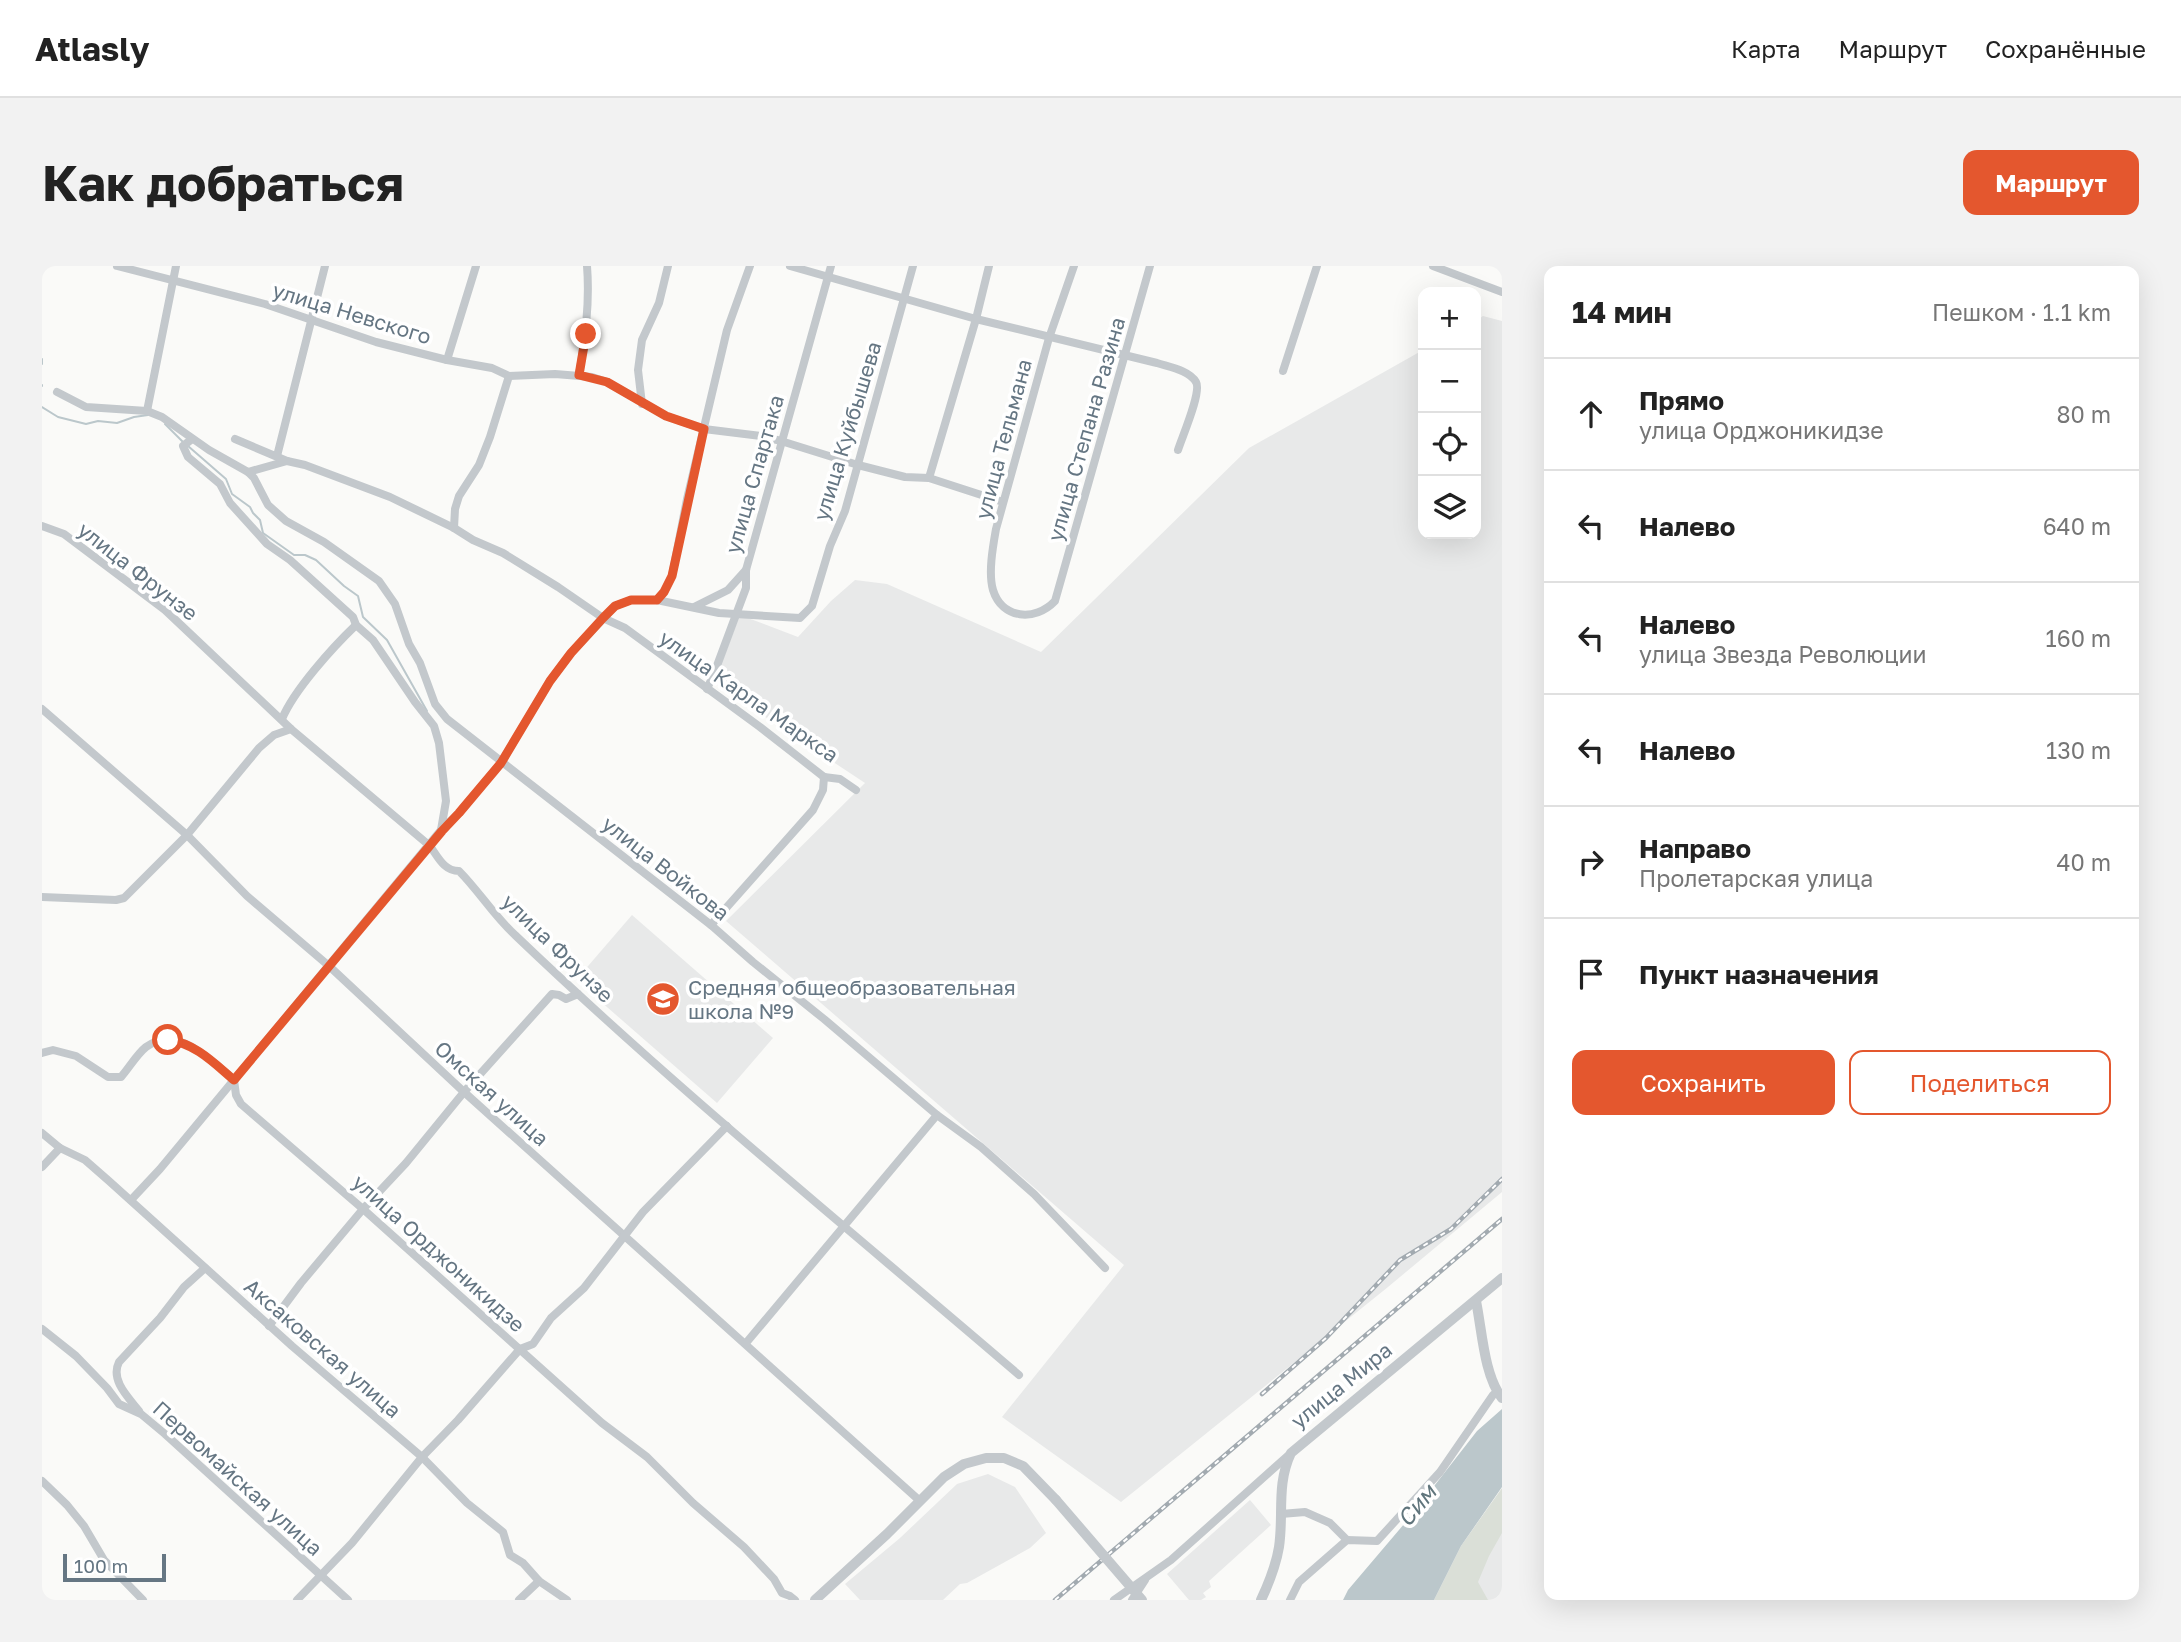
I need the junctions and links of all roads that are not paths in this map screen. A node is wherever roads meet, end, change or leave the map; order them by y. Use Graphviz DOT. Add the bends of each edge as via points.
graph roads {
  1 [pos="117,266"];
  2 [pos="176,266"];
  3 [pos="325,266"];
  4 [pos="476,266"];
  5 [pos="587,266"];
  6 [pos="668,266"];
  7 [pos="750,266"];
  8 [pos="790,266"];
  9 [pos="913,266"];
  10 [pos="989,266"];
  11 [pos="1074,266"];
  12 [pos="1150,266"];
  13 [pos="1317,266"];
  14 [pos="1433,266"];
  15 [pos="1457,270"];
  16 [pos="829,271"];
  17 [pos="173,279"];
  18 [pos="1502,292"];
  19 [pos="905,298"];
  20 [pos="313,319"];
  21 [pos="975,319"];
  22 [pos="1049,338"];
  23 [pos="1125,355"];
  24 [pos="447,360"];
  25 [pos="1283,371"];
  26 [pos="579,375"];
  27 [pos="509,376"];
  28 [pos="57,392"];
  29 [pos="642,404"];
  30 [pos="147,411"];
  31 [pos="704,429"];
  32 [pos="235,439"];
  33 [pos="782,441"];
  34 [pos="188,442"];
  35 [pos="1178,450"];
  36 [pos="277,456"];
  37 [pos="287,461"];
  38 [pos="858,465"];
  39 [pos="248,472"];
  40 [pos="929,478"];
  41 [pos="1003,502"];
  42 [pos="42,526"];
  43 [pos="454,527"];
  44 [pos="746,570"];
  45 [pos="657,600"];
  46 [pos="694,607"];
  47 [pos="736,613"];
  48 [pos="1017,614"];
  49 [pos="603,618"];
  50 [pos="356,625"];
  51 [pos="706,689"];
  52 [pos="42,709"];
  53 [pos="282,719"];
  54 [pos="291,729"];
  55 [pos="501,763"];
  56 [pos="824,777"];
  57 [pos="856,790"];
  58 [pos="442,831"];
  59 [pos="187,835"];
  60 [pos="430,846"];
  61 [pos="42,897"];
  62 [pos="711,925"];
  63 [pos="329,966"];
  64 [pos="578,995"];
  65 [pos="42,1053"];
  66 [pos="234,1080"];
  67 [pos="464,1092"];
  68 [pos="937,1115"];
  69 [pos="727,1126"];
  70 [pos="42,1133"];
  71 [pos="60,1148"];
  72 [pos="42,1167"];
  73 [pos="131,1200"];
  74 [pos="363,1209"];
  75 [pos="845,1226"];
  76 [pos="625,1237"];
  77 [pos="205,1268"];
  78 [pos="1105,1268"];
  79 [pos="1502,1278"];
  80 [pos="1476,1301"];
  81 [pos="270,1326"];
  82 [pos="42,1329"];
  83 [pos="746,1343"];
  84 [pos="520,1349"];
  85 [pos="1019,1375"];
  86 [pos="1497,1397"];
  87 [pos="141,1414"];
  88 [pos="1291,1453"];
  89 [pos="422,1457"];
  90 [pos="42,1481"];
  91 [pos="920,1501"];
  92 [pos="1281,1514"];
  93 [pos="1347,1540"];
  94 [pos="322,1576"];
  95 [pos="1147,1577"];
  96 [pos="539,1581"];
  97 [pos="143,1600"];
  98 [pos="298,1600"];
  99 [pos="348,1600"];
  100 [pos="519,1600"];
  101 [pos="567,1600"];
  102 [pos="795,1600"];
  103 [pos="815,1600"];
  104 [pos="1114,1600"];
  105 [pos="1132,1600"];
  106 [pos="1142,1600"];
  107 [pos="1261,1600"];
  108 [pos="1290,1600"];
  1 -- 17 [label="street, улица Невского"];
  2 -- 17 [label="street"];
  3 -- 20 [label="street"];
  4 -- 24 [label="street"];
  5 -- 26 [label="street" via="586,334"];
  6 -- 29 [label="street" via="659,303 642,340 638,370"];
  7 -- 31 [label="street" via="727,330"];
  8 -- 16 [label="street"];
  9 -- 19 [label="street, улица Куйбышева"];
  10 -- 21 [label="street"];
  11 -- 22 [label="street, улица Тельмана"];
  12 -- 23 [label="street, улица Степана Разина"];
  13 -- 25 [label="street"];
  14 -- 15 [label="street"];
  15 -- 18 [label="street"];
  16 -- 19 [label="street"];
  16 -- 33 [label="street, улица Спартака"];
  17 -- 20 [label="street, улица Невского"];
  17 -- 30 [label="street"];
  19 -- 21 [label="street"];
  19 -- 38 [label="street, улица Куйбышева"];
  20 -- 24 [label="street, улица Невского" via="376,342"];
  20 -- 36 [label="street"];
  21 -- 22 [label="street"];
  21 -- 40 [label="street"];
  22 -- 23 [label="street"];
  22 -- 41 [label="street, улица Тельмана"];
  23 -- 35 [label="street" via="1195,380 1198,391"];
  23 -- 48 [label="street, улица Степана Разина" via="1055,601 1035,615"];
  24 -- 27 [label="street, улица Невского"];
  26 -- 27 [label="street, улица Невского"];
  26 -- 29 [label="street, улица Невского" via="607,382"];
  27 -- 43 [label="street" via="479,466 459,496"];
  28 -- 30 [label="street" via="86,407"];
  29 -- 31 [label="street, улица Невского"];
  30 -- 34 [label="street" via="162,417"];
  31 -- 33 [label="street, улица Невского"];
  31 -- 45 [label="street" via="672,576"];
  32 -- 36 [label="street, улица Карла Маркса"];
  33 -- 38 [label="street, улица Невского"];
  33 -- 44 [label="street, улица Спартака"];
  34 -- 39 [label="street"];
  34 -- 50 [label="street" via="188,457 219,484 267,544 354,617"];
  36 -- 37 [label="street, улица Карла Маркса"];
  37 -- 39 [label="street"];
  37 -- 43 [label="street, улица Карла Маркса"];
  38 -- 40 [label="street, улица Невского"];
  38 -- 47 [label="street, улица Куйбышева" via="812,606 800,618"];
  39 -- 55 [label="street, улица Войкова" via="268,505 286,521 379,581 389,593 435,704"];
  40 -- 41 [label="street, улица Невского"];
  41 -- 48 [label="street, улица Тельмана" via="991,554 992,588 1007,609"];
  42 -- 53 [label="street, улица Фрунзе" via="64,534 165,610"];
  43 -- 49 [label="street, улица Карла Маркса"];
  44 -- 46 [label="street" via="728,590"];
  44 -- 47 [label="street, улица Спартака" via="746,588"];
  45 -- 46 [label="street"];
  45 -- 49 [label="street" via="631,600 615,606"];
  46 -- 47 [label="street"];
  47 -- 51 [label="street, улица Спартака"];
  49 -- 51 [label="street, улица Карла Маркса" via="625,628"];
  49 -- 55 [label="street" via="550,681"];
  50 -- 53 [label="street" via="288,705"];
  50 -- 58 [label="street" via="373,640 434,726 446,801"];
  51 -- 56 [label="street, улица Карла Маркса"];
  52 -- 59 [label="street, Омская улица"];
  53 -- 54 [label="street, улица Фрунзе"];
  54 -- 59 [label="street" via="274,735 259,748"];
  54 -- 60 [label="street, улица Фрунзе"];
  55 -- 58 [label="street"];
  55 -- 62 [label="street, улица Войкова"];
  56 -- 57 [label="street, улица Карла Маркса" via="840,779"];
  56 -- 62 [label="street" via="813,810"];
  58 -- 60 [label="street"];
  59 -- 61 [label="street" via="124,898"];
  59 -- 63 [label="street, Омская улица"];
  60 -- 63 [label="street"];
  60 -- 64 [label="street, улица Фрунзе"];
  62 -- 68 [label="street, улица Войкова"];
  63 -- 66 [label="street"];
  63 -- 67 [label="street, Омская улица"];
  64 -- 67 [label="street" via="566,999 552,994"];
  64 -- 69 [label="street, улица Фрунзе"];
  65 -- 66 [label="street, улица Орджоникидзе" via="53,1050 76,1056 108,1077 121,1077 145,1048 158,1041 178,1041 193,1047"];
  66 -- 73 [label="street"];
  66 -- 74 [label="street, улица Орджоникидзе" via="242,1104"];
  67 -- 74 [label="street"];
  67 -- 76 [label="street, Омская улица"];
  68 -- 75 [label="street"];
  68 -- 78 [label="street, улица Войкова" via="1016,1178"];
  69 -- 75 [label="street, улица Фрунзе"];
  69 -- 76 [label="street" via="643,1212"];
  70 -- 71 [label="street, Аксаковская улица"];
  71 -- 72 [label="street"];
  71 -- 73 [label="street, Аксаковская улица" via="85,1160"];
  73 -- 77 [label="street, Аксаковская улица"];
  74 -- 81 [label="street"];
  74 -- 84 [label="street, улица Орджоникидзе"];
  75 -- 83 [label="street"];
  75 -- 85 [label="street, улица Фрунзе"];
  76 -- 83 [label="street, Омская улица"];
  76 -- 84 [label="street" via="533,1344"];
  77 -- 81 [label="street, Аксаковская улица"];
  77 -- 87 [label="street" via="115,1368 123,1390"];
  79 -- 80 [label="street, улица Мира"];
  80 -- 86 [label="street"];
  80 -- 88 [label="street, улица Мира"];
  81 -- 89 [label="street, Аксаковская улица"];
  82 -- 87 [label="street, Первомайская улица" via="76,1356 119,1405"];
  83 -- 91 [label="street, Омская улица"];
  84 -- 89 [label="street"];
  84 -- 102 [label="street, улица Орджоникидзе" via="647,1457 744,1547 782,1593"];
  86 -- 93 [label="street" via="1440,1472 1377,1541"];
  87 -- 94 [label="street, Первомайская улица"];
  88 -- 92 [label="street, улица Мира" via="1283,1469"];
  88 -- 95 [label="street"];
  89 -- 94 [label="street"];
  89 -- 96 [label="street, Аксаковская улица" via="503,1532 510,1555"];
  90 -- 97 [label="street" via="84,1526 104,1560"];
  91 -- 103 [label="street"];
  91 -- 106 [label="street, bridge" via="964,1464 1004,1458 1023,1466"];
  92 -- 93 [label="street" via="1305,1512 1330,1523"];
  92 -- 107 [label="street, улица Мира" via="1279,1547"];
  93 -- 108 [label="street" via="1299,1582"];
  94 -- 98 [label="street"];
  94 -- 99 [label="street, Первомайская улица"];
  95 -- 104 [label="street"];
  95 -- 105 [label="street"];
  96 -- 100 [label="street"];
  96 -- 101 [label="street, Аксаковская улица"];
}
